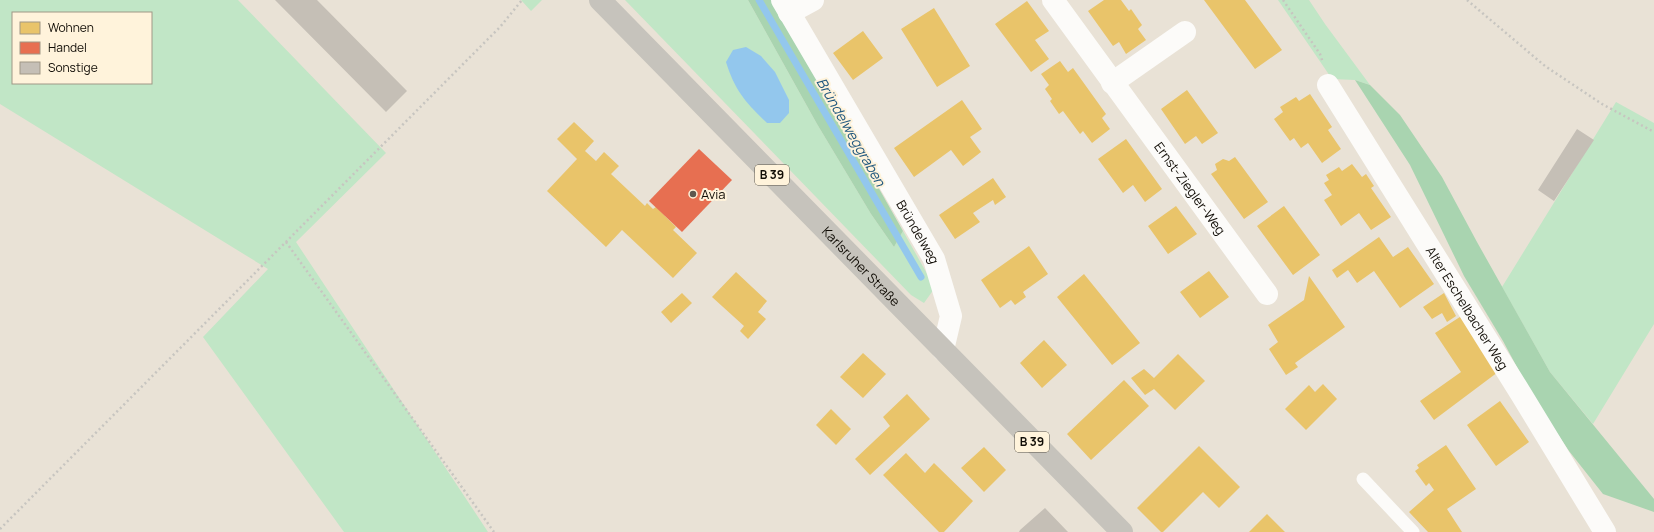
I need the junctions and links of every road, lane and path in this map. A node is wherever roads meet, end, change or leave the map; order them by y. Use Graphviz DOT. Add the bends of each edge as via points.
graph roads {
  1 [pos="522,0"];
  2 [pos="600,0"];
  3 [pos="813,0"];
  4 [pos="1053,0"];
  5 [pos="1283,0"];
  6 [pos="1467,0"];
  7 [pos="786,7"];
  8 [pos="1185,32"];
  9 [pos="1112,83"];
  10 [pos="1328,85"];
  11 [pos="1654,132"];
  12 [pos="286,242"];
  13 [pos="1266,294"];
  14 [pos="943,350"];
  15 [pos="1363,479"];
  16 [pos="0,530"];
  17 [pos="494,532"];
  18 [pos="1122,532"];
  19 [pos="1413,532"];
  20 [pos="1604,532"];
  1 -- 12 [label="path" via="500,27"];
  2 -- 14 [label="main road, Karlsruher Straße / B 39"];
  3 -- 7 [label="street"];
  4 -- 9 [label="street, Ernst-Ziegler-Weg"];
  5 -- 10 [label="path" via="1320,54"];
  6 -- 11 [label="path" via="1545,66 1602,104"];
  7 -- 14 [label="street, Bründelweg" via="934,259 951,316"];
  8 -- 9 [label="street"];
  9 -- 13 [label="street, Ernst-Ziegler-Weg"];
  10 -- 20 [label="street, Alter Eschelbacher Weg" via="1517,387"];
  12 -- 16 [label="path"];
  12 -- 17 [label="path"];
  14 -- 18 [label="main road, Karlsruher Straße / B 39"];
  15 -- 19 [label="lane"];
}
